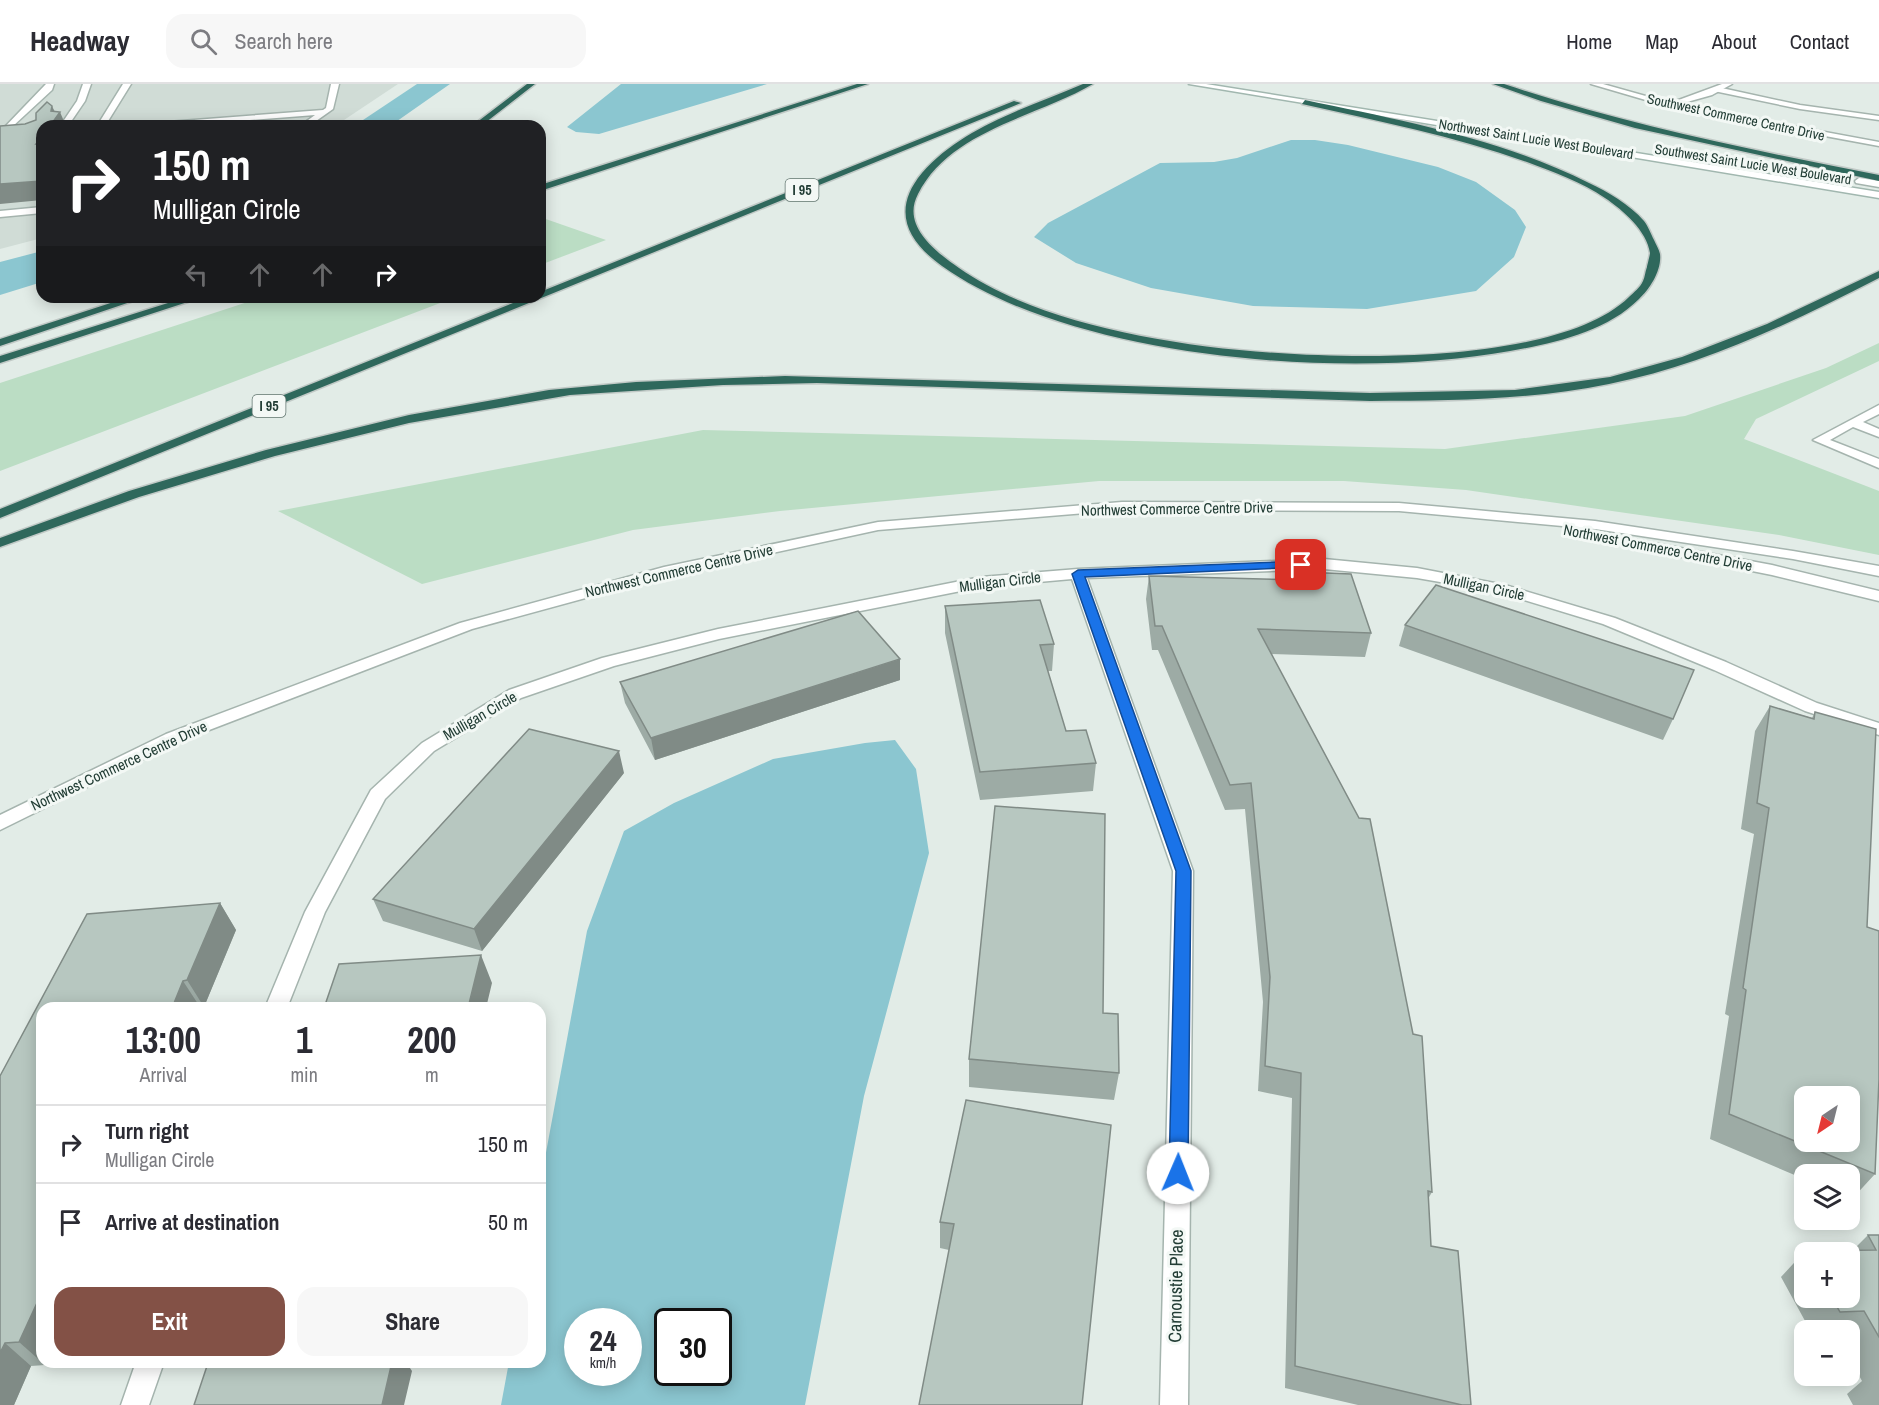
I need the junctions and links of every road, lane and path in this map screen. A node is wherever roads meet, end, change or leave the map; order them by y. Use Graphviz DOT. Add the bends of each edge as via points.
graph roads {
  1 [pos="50,84"];
  2 [pos="87,84"];
  3 [pos="128,84"];
  4 [pos="335,84"];
  5 [pos="531,84"];
  6 [pos="864,84"];
  7 [pos="1064,84"];
  8 [pos="1089,84"];
  9 [pos="1193,84"];
  10 [pos="1497,84"];
  11 [pos="1594,84"];
  12 [pos="1728,84"];
  13 [pos="1717,89"];
  14 [pos="1674,94"];
  15 [pos="1692,98"];
  16 [pos="1305,102"];
  17 [pos="1709,103"];
  18 [pos="1669,105"];
  19 [pos="1731,107"];
  20 [pos="325,112"];
  21 [pos="1879,118"];
  22 [pos="67,120"];
  23 [pos="105,120"];
  24 [pos="234,120"];
  25 [pos="313,120"];
  26 [pos="484,120"];
  27 [pos="1879,135"];
  28 [pos="0,136"];
  29 [pos="10,136"];
  30 [pos="1879,144"];
  31 [pos="1800,172"];
  32 [pos="1879,178"];
  33 [pos="1859,181"];
  34 [pos="1879,185"];
  35 [pos="546,186"];
  36 [pos="1879,195"];
  37 [pos="36,211"];
  38 [pos="0,214"];
  39 [pos="1879,274"];
  40 [pos="546,293"];
  41 [pos="122,303"];
  42 [pos="179,303"];
  43 [pos="522,303"];
  44 [pos="0,343"];
  45 [pos="0,360"];
  46 [pos="1879,409"];
  47 [pos="1853,423"];
  48 [pos="1879,432"];
  49 [pos="1879,464"];
  50 [pos="1399,507"];
  51 [pos="0,514"];
  52 [pos="0,543"];
  53 [pos="1879,572"];
  54 [pos="1078,574"];
  55 [pos="1879,596"];
  56 [pos="1879,729"];
  57 [pos="0,823"];
  58 [pos="278,1002"];
  59 [pos="148,1368"];
  60 [pos="135,1405"];
  61 [pos="1174,1405"];
  1 -- 28 [label="street"];
  2 -- 22 [label="street" via="83,101"];
  3 -- 23 [label="street"];
  4 -- 20 [label="street"];
  5 -- 26 [label="highway"];
  6 -- 35 [label="highway"];
  7 -- 40 [label="highway, I 95"];
  8 -- 16 [label="highway" via="982,132 928,171 911,197 909,220 922,245 955,271 1007,300 1157,341 1260,356 1372,360 1454,355 1530,344 1583,329 1623,312 1645,290 1656,266 1655,244 1645,227 1597,189 1523,157"];
  9 -- 16 [label="street, Northwest Saint Lucie West Boulevard"];
  10 -- 32 [label="highway" via="1656,129"];
  11 -- 18 [label="street, Southwest Commerce Centre Drive"];
  12 -- 13 [label="street"];
  13 -- 15 [label="street"];
  13 -- 21 [label="street"];
  14 -- 15 [label="street, Southwest Commerce Centre Drive"];
  15 -- 17 [label="street, Southwest Commerce Centre Drive"];
  15 -- 18 [label="street"];
  16 -- 36 [label="street, Northwest Saint Lucie West Boulevard"];
  18 -- 30 [label="street, Southwest Commerce Centre Drive"];
  19 -- 27 [label="street, Southwest Commerce Centre Drive"];
  20 -- 24 [label="street"];
  20 -- 25 [label="street"];
  28 -- 29 [label="street"];
  31 -- 33 [label="street, Southwest Saint Lucie West Boulevard"];
  33 -- 34 [label="highway"];
  37 -- 38 [label="street"];
  39 -- 52 [label="highway" via="1789,319 1665,366 1540,392 1338,396 801,380 636,386 553,394 444,411 303,443 184,477"];
  41 -- 44 [label="highway"];
  42 -- 45 [label="highway"];
  43 -- 51 [label="highway, I 95"];
  46 -- 47 [label="street"];
  47 -- 48 [label="street"];
  47 -- 49 [label="street" via="1819,441"];
  50 -- 53 [label="street, Northwest Commerce Centre Drive" via="1595,525"];
  50 -- 55 [label="street, Northwest Commerce Centre Drive" via="1573,531 1772,570"];
  50 -- 57 [label="street, Northwest Commerce Centre Drive" via="1122,506 879,526 664,572 466,626 172,738"];
  54 -- 56 [label="street, Mulligan Circle" via="1324,564 1417,573 1500,588 1609,621 1811,707"];
  54 -- 58 [label="street, Mulligan Circle" via="981,582 718,634 608,662 515,694 428,747 378,795 315,912"];
  54 -- 61 [label="street, Carnoustie Place" via="1183,871"];
  59 -- 60 [label="street"];
}
